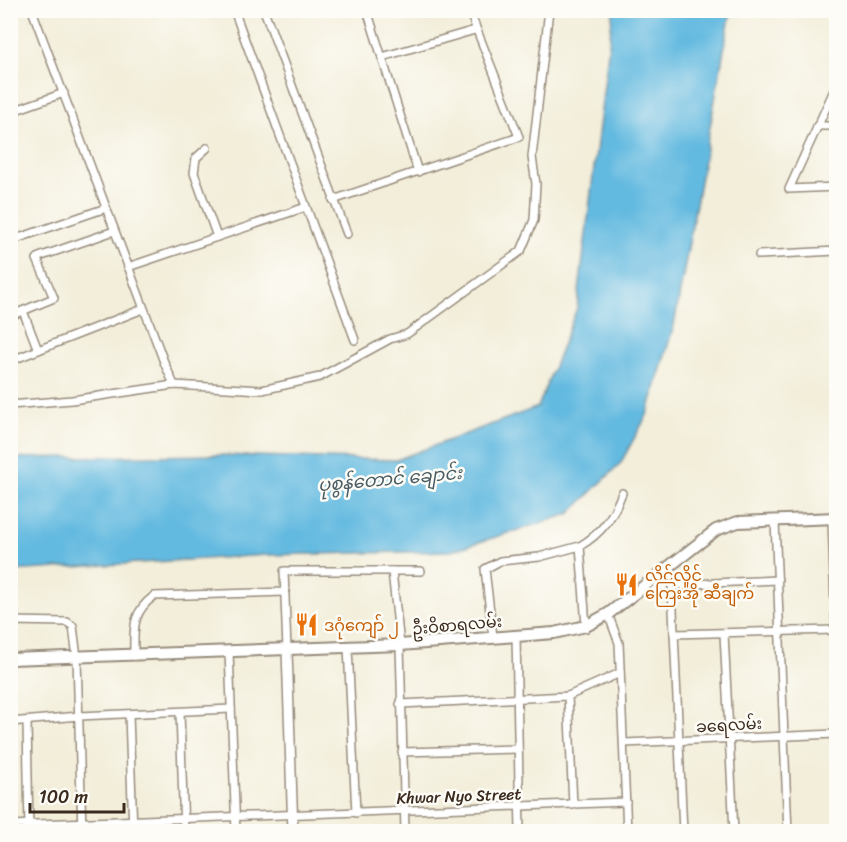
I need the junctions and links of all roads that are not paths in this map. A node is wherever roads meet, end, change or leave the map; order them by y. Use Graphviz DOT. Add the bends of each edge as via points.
graph roads {
  1 [pos="32,10"];
  2 [pos="234,10"];
  3 [pos="264,10"];
  4 [pos="367,10"];
  5 [pos="469,10"];
  6 [pos="549,10"];
  7 [pos="475,30"];
  8 [pos="382,57"];
  9 [pos="837,86"];
  10 [pos="64,93"];
  11 [pos="10,112"];
  12 [pos="817,126"];
  13 [pos="837,126"];
  14 [pos="207,148"];
  15 [pos="418,172"];
  16 [pos="837,187"];
  17 [pos="333,200"];
  18 [pos="306,207"];
  19 [pos="106,208"];
  20 [pos="114,231"];
  21 [pos="347,234"];
  22 [pos="217,237"];
  23 [pos="10,242"];
  24 [pos="837,251"];
  25 [pos="759,255"];
  26 [pos="128,267"];
  27 [pos="144,309"];
  28 [pos="23,311"];
  29 [pos="10,316"];
  30 [pos="355,340"];
  31 [pos="38,350"];
  32 [pos="10,361"];
  33 [pos="174,385"];
  34 [pos="10,405"];
  35 [pos="622,493"];
  36 [pos="834,518"];
  37 [pos="775,521"];
  38 [pos="580,546"];
  39 [pos="671,565"];
  40 [pos="392,571"];
  41 [pos="421,571"];
  42 [pos="778,580"];
  43 [pos="672,585"];
  44 [pos="285,592"];
  45 [pos="608,614"];
  46 [pos="10,621"];
  47 [pos="586,626"];
  48 [pos="836,630"];
  49 [pos="780,631"];
  50 [pos="674,634"];
  51 [pos="724,634"];
  52 [pos="516,636"];
  53 [pos="837,636"];
  54 [pos="493,637"];
  55 [pos="400,645"];
  56 [pos="348,647"];
  57 [pos="287,650"];
  58 [pos="229,652"];
  59 [pos="134,656"];
  60 [pos="77,658"];
  61 [pos="10,659"];
  62 [pos="620,673"];
  63 [pos="568,696"];
  64 [pos="516,699"];
  65 [pos="400,704"];
  66 [pos="231,709"];
  67 [pos="180,712"];
  68 [pos="129,714"];
  69 [pos="79,716"];
  70 [pos="27,721"];
  71 [pos="10,722"];
  72 [pos="837,734"];
  73 [pos="784,736"];
  74 [pos="729,739"];
  75 [pos="679,741"];
  76 [pos="624,743"];
  77 [pos="518,749"];
  78 [pos="402,752"];
  79 [pos="626,802"];
  80 [pos="573,805"];
  81 [pos="519,807"];
  82 [pos="404,811"];
  83 [pos="356,813"];
  84 [pos="292,816"];
  85 [pos="235,818"];
  86 [pos="183,819"];
  87 [pos="133,821"];
  88 [pos="82,823"];
  89 [pos="10,825"];
  90 [pos="28,828"];
  91 [pos="82,831"];
  92 [pos="133,831"];
  93 [pos="184,831"];
  94 [pos="236,831"];
  95 [pos="293,831"];
  96 [pos="405,831"];
  97 [pos="519,831"];
  98 [pos="627,831"];
  99 [pos="683,831"];
  100 [pos="734,831"];
  101 [pos="788,831"];
  1 -- 10 [label="street"];
  2 -- 18 [label="street"];
  3 -- 17 [label="street"];
  4 -- 8 [label="street"];
  5 -- 7 [label="street"];
  6 -- 33 [label="street" via="532,157 536,184 534,220 521,251 407,334 390,339 320,377 262,390"];
  7 -- 8 [label="street"];
  7 -- 15 [label="street" via="519,137"];
  8 -- 15 [label="street"];
  9 -- 12 [label="street"];
  10 -- 11 [label="street"];
  10 -- 19 [label="street"];
  12 -- 13 [label="street"];
  12 -- 16 [label="street" via="789,189"];
  14 -- 22 [label="street" via="196,158 194,173"];
  15 -- 17 [label="street"];
  17 -- 21 [label="street"];
  18 -- 22 [label="street"];
  18 -- 30 [label="street"];
  19 -- 20 [label="street"];
  19 -- 23 [label="street"];
  20 -- 26 [label="street"];
  20 -- 28 [label="street" via="39,256 54,298"];
  22 -- 26 [label="street"];
  24 -- 25 [label="street"];
  26 -- 27 [label="street"];
  27 -- 31 [label="street"];
  27 -- 33 [label="street"];
  28 -- 29 [label="street"];
  28 -- 31 [label="street"];
  31 -- 32 [label="street"];
  33 -- 34 [label="street"];
  35 -- 38 [label="street" via="604,528"];
  36 -- 37 [label="main road, ဦးဝိစာရလမ်း"];
  36 -- 48 [label="street"];
  37 -- 39 [label="main road, ဦးဝိစာရလမ်း" via="738,522 716,530"];
  37 -- 42 [label="street"];
  38 -- 47 [label="street"];
  38 -- 54 [label="street" via="500,561 485,569"];
  39 -- 43 [label="street"];
  39 -- 45 [label="main road, ဦးဝိစာရလမ်း"];
  40 -- 41 [label="street"];
  40 -- 44 [label="street" via="285,571"];
  40 -- 55 [label="street"];
  42 -- 43 [label="street"];
  42 -- 49 [label="street"];
  43 -- 50 [label="street"];
  44 -- 57 [label="street"];
  44 -- 59 [label="street" via="154,596 137,614"];
  45 -- 47 [label="main road, ဦးဝိစာရလမ်း"];
  45 -- 62 [label="street" via="620,643"];
  46 -- 60 [label="street" via="71,623"];
  47 -- 52 [label="main road, ဦးဝိစာရလမ်း"];
  48 -- 49 [label="street"];
  48 -- 53 [label="street"];
  49 -- 51 [label="street"];
  49 -- 73 [label="street"];
  50 -- 51 [label="street"];
  50 -- 75 [label="street"];
  51 -- 74 [label="street"];
  52 -- 54 [label="main road, ဦးဝိစာရလမ်း"];
  52 -- 64 [label="street"];
  54 -- 55 [label="main road, ဦးဝိစာရလမ်း"];
  55 -- 56 [label="main road, ဦးဝိစာရလမ်း"];
  55 -- 65 [label="street"];
  56 -- 57 [label="main road, ဦးဝိစာရလမ်း"];
  56 -- 83 [label="street"];
  57 -- 58 [label="main road, ဦးဝိစာရလမ်း"];
  57 -- 84 [label="street"];
  58 -- 59 [label="main road, ဦးဝိစာရလမ်း"];
  58 -- 66 [label="street"];
  59 -- 60 [label="main road, ဦးဝိစာရလမ်း"];
  60 -- 61 [label="main road, ဦးဝိစာရလမ်း"];
  60 -- 69 [label="street"];
  62 -- 63 [label="street"];
  62 -- 76 [label="street"];
  63 -- 64 [label="street"];
  63 -- 80 [label="street"];
  64 -- 65 [label="street"];
  64 -- 77 [label="street"];
  65 -- 78 [label="street"];
  66 -- 67 [label="street"];
  66 -- 85 [label="street"];
  67 -- 68 [label="street"];
  67 -- 86 [label="street"];
  68 -- 69 [label="street"];
  68 -- 87 [label="street"];
  69 -- 70 [label="street"];
  69 -- 88 [label="street"];
  70 -- 71 [label="street"];
  70 -- 90 [label="street"];
  72 -- 73 [label="street, ခရေလမ်း"];
  73 -- 74 [label="street, ခရေလမ်း"];
  73 -- 101 [label="street"];
  74 -- 75 [label="street, ခရေလမ်း"];
  74 -- 100 [label="street"];
  75 -- 76 [label="street, ခရေလမ်း"];
  75 -- 99 [label="street"];
  76 -- 79 [label="street"];
  77 -- 78 [label="street"];
  77 -- 81 [label="street"];
  78 -- 82 [label="street"];
  79 -- 80 [label="street, Khwar Nyo Street"];
  79 -- 98 [label="street"];
  80 -- 81 [label="street, Khwar Nyo Street"];
  81 -- 82 [label="street, Khwar Nyo Street"];
  81 -- 97 [label="street"];
  82 -- 83 [label="street, Khwar Nyo Street"];
  82 -- 96 [label="street"];
  83 -- 84 [label="street, Khwar Nyo Street"];
  84 -- 85 [label="street, Khwar Nyo Street"];
  84 -- 95 [label="street"];
  85 -- 86 [label="street, Khwar Nyo Street"];
  85 -- 94 [label="street"];
  86 -- 87 [label="street, Khwar Nyo Street"];
  86 -- 93 [label="street"];
  87 -- 88 [label="street, Khwar Nyo Street"];
  87 -- 92 [label="street"];
  88 -- 90 [label="street, Khwar Nyo Street"];
  88 -- 91 [label="street"];
  89 -- 90 [label="street, Khwar Nyo Street"];
}
